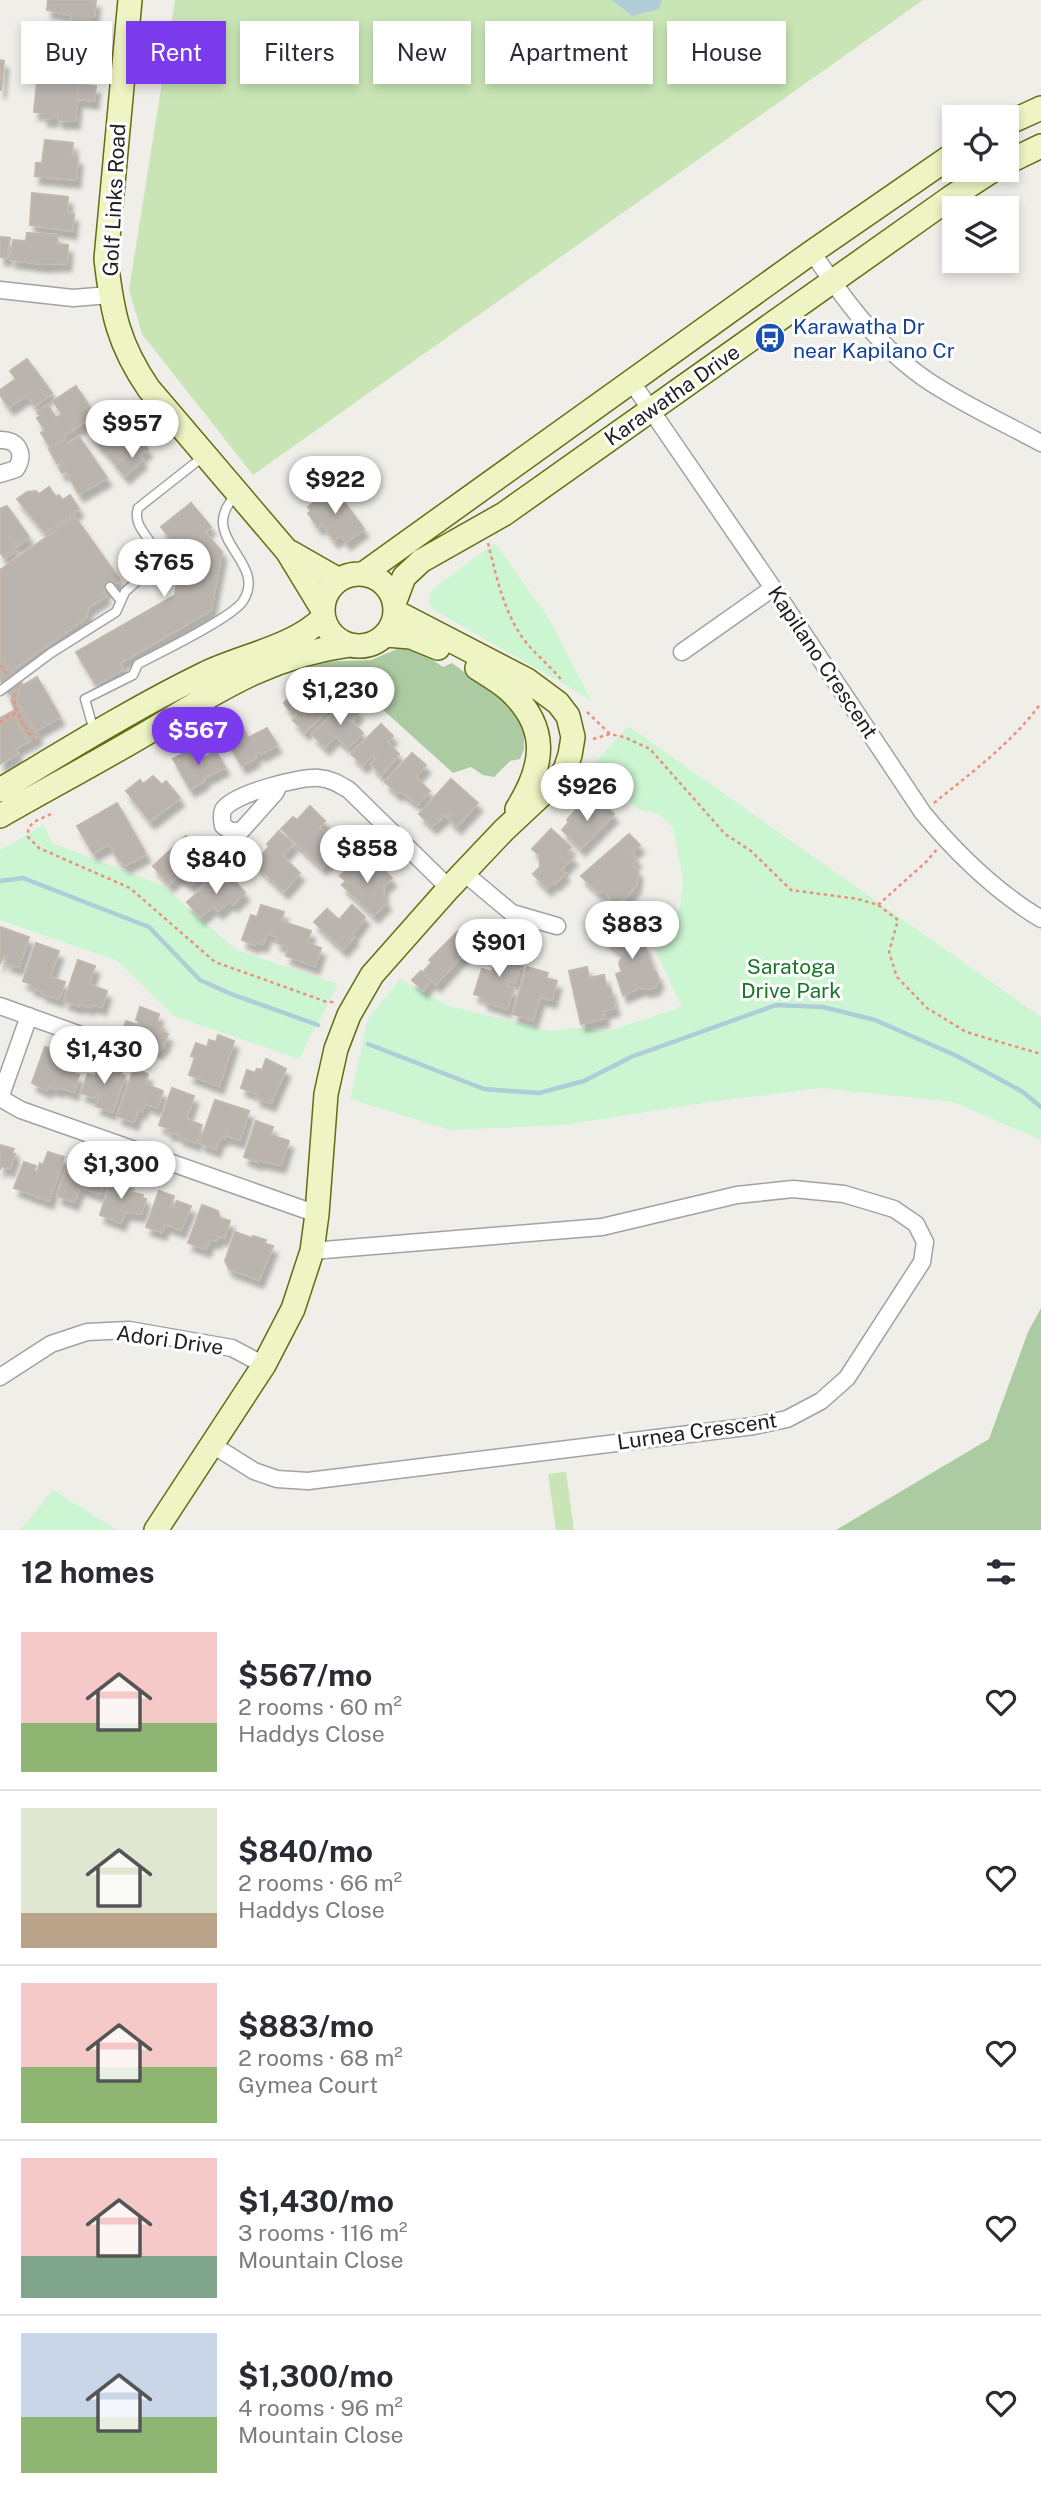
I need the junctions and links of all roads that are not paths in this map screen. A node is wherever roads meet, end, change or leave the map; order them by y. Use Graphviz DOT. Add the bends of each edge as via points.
graph roads {
  1 [pos="130,0"];
  2 [pos="1041,108"];
  3 [pos="1019,118"];
  4 [pos="1041,146"];
  5 [pos="1019,157"];
  6 [pos="942,162"];
  7 [pos="975,182"];
  8 [pos="812,252"];
  9 [pos="832,281"];
  10 [pos="0,290"];
  11 [pos="110,295"];
  12 [pos="631,381"];
  13 [pos="650,411"];
  14 [pos="0,440"];
  15 [pos="1040,440"];
  16 [pos="204,456"];
  17 [pos="0,474"];
  18 [pos="238,494"];
  19 [pos="287,551"];
  20 [pos="363,574"];
  21 [pos="339,580"];
  22 [pos="110,587"];
  23 [pos="773,588"];
  24 [pos="121,601"];
  25 [pos="395,607"];
  26 [pos="323,614"];
  27 [pos="386,635"];
  28 [pos="349,645"];
  29 [pos="682,652"];
  30 [pos="0,691"];
  31 [pos="95,734"];
  32 [pos="279,785"];
  33 [pos="0,790"];
  34 [pos="0,816"];
  35 [pos="504,830"];
  36 [pos="456,880"];
  37 [pos="1041,919"];
  38 [pos="557,926"];
  39 [pos="0,1006"];
  40 [pos="29,1016"];
  41 [pos="89,1038"];
  42 [pos="0,1098"];
  43 [pos="317,1214"];
  44 [pos="312,1251"];
  45 [pos="264,1365"];
  46 [pos="0,1377"];
  47 [pos="211,1444"];
  48 [pos="156,1530"];
  1 -- 11 [label="main road, Golf Links Road" via="106,259"];
  2 -- 3 [label="main road"];
  4 -- 5 [label="main road"];
  6 -- 8 [label="main road, Karawatha Drive"];
  7 -- 9 [label="main road, Karawatha Drive"];
  8 -- 9 [label="street"];
  8 -- 12 [label="main road, Karawatha Drive"];
  9 -- 13 [label="main road, Karawatha Drive"];
  9 -- 15 [label="street" via="886,347 916,372"];
  10 -- 11 [label="street" via="73,298"];
  11 -- 16 [label="main road, Golf Links Road" via="120,338 134,368"];
  12 -- 13 [label="street, Kapilano Crescent"];
  12 -- 20 [label="main road, Karawatha Drive"];
  13 -- 23 [label="street, Kapilano Crescent"];
  13 -- 25 [label="main road, Karawatha Drive" via="503,514 421,561 404,577"];
  14 -- 17 [label="street" via="15,443 21,458 16,469"];
  16 -- 18 [label="main road, Golf Links Road"];
  16 -- 24 [label="lane" via="138,508 137,524 154,547 157,563"];
  18 -- 19 [label="main road, Golf Links Road"];
  18 -- 31 [label="lane" via="225,506 222,530 245,567 248,589 243,603 138,664 133,675 85,699"];
  19 -- 21 [label="main road, Golf Links Road"];
  19 -- 26 [label="main road, Golf Links Road"];
  20 -- 21 [label="main road"];
  20 -- 25 [label="main road" via="383,583"];
  21 -- 26 [label="main road" via="325,598"];
  22 -- 24 [label="lane"];
  23 -- 29 [label="street"];
  23 -- 37 [label="street, Kapilano Crescent" via="922,813 986,880"];
  24 -- 30 [label="lane" via="116,612"];
  25 -- 27 [label="main road"];
  25 -- 35 [label="main road" via="527,680 568,716 573,737 565,770"];
  26 -- 28 [label="main road" via="332,635"];
  26 -- 31 [label="main road" via="312,629 296,639 205,674"];
  27 -- 28 [label="main road" via="369,646"];
  27 -- 35 [label="main road" via="411,637 457,655 508,689 526,710 540,747 538,766"];
  28 -- 34 [label="main road" via="278,661 236,681"];
  31 -- 33 [label="main road"];
  32 -- 36 [label="street" via="303,778 332,780"];
  35 -- 36 [label="main road"];
  36 -- 38 [label="street" via="512,913"];
  36 -- 43 [label="main road" via="372,975 349,1015 326,1094"];
  39 -- 40 [label="street"];
  40 -- 41 [label="street"];
  40 -- 42 [label="street"];
  42 -- 43 [label="street" via="22,1110"];
  43 -- 44 [label="main road"];
  44 -- 45 [label="main road" via="293,1310"];
  44 -- 47 [label="street, Lurnea Crescent" via="602,1227 737,1195 793,1189 844,1194 894,1209 916,1224 925,1242 922,1262 847,1378 821,1401 787,1419 308,1481 277,1479 254,1471"];
  45 -- 46 [label="street, Adori Drive" via="232,1348 129,1330 88,1332 51,1344"];
  45 -- 47 [label="main road"];
  47 -- 48 [label="main road"];
}
